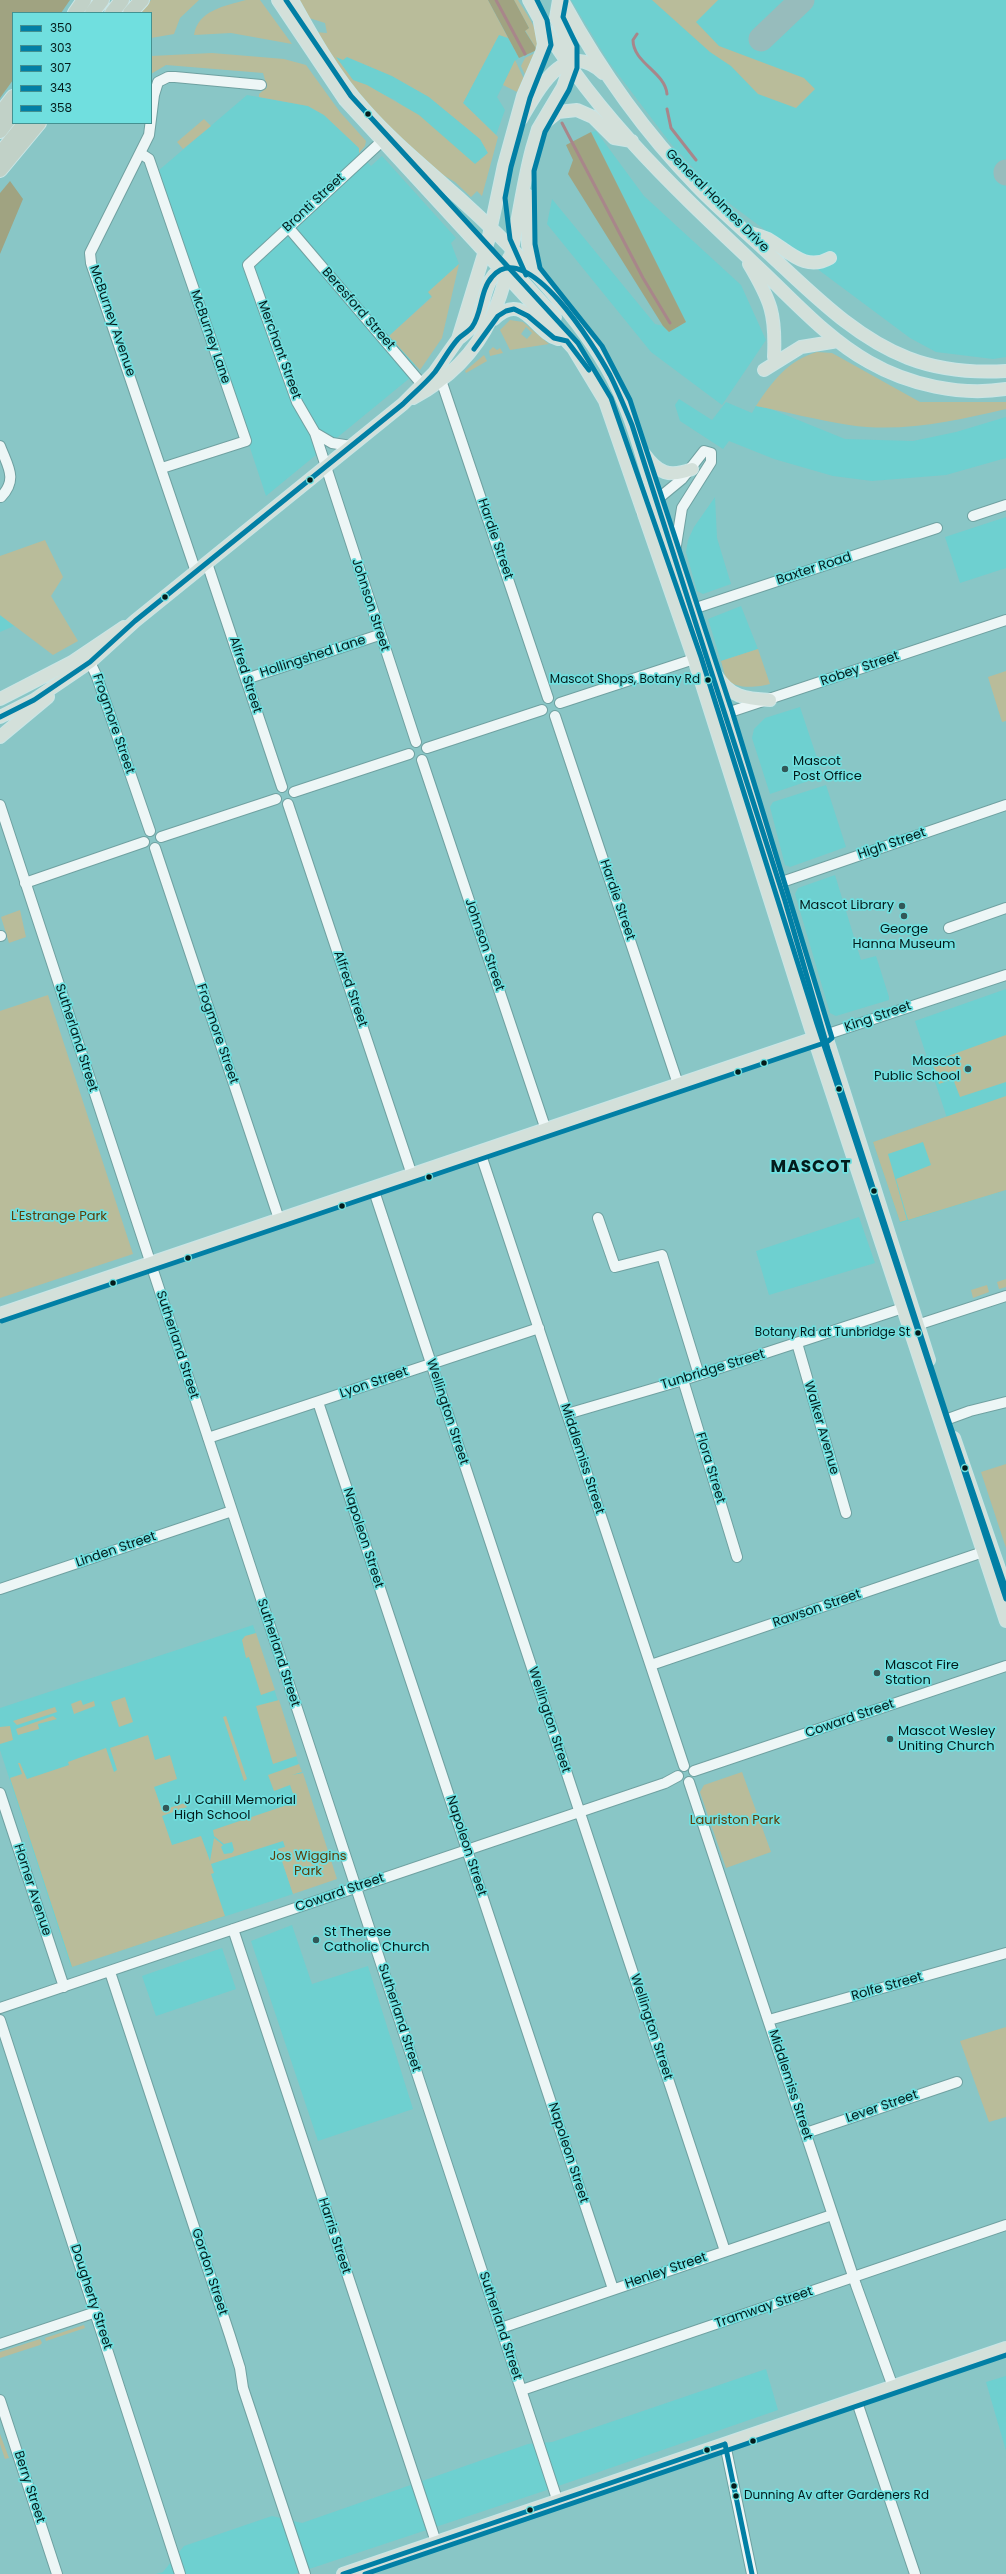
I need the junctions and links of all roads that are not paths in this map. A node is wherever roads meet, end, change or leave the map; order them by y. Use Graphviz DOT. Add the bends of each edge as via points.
graph roads {
  1 [pos="84,0"];
  2 [pos="102,0"];
  3 [pos="122,0"];
  4 [pos="141,0"];
  5 [pos="278,0"];
  6 [pos="292,0"];
  7 [pos="529,0"];
  8 [pos="561,0"];
  9 [pos="75,12"];
  10 [pos="93,12"];
  11 [pos="113,12"];
  12 [pos="131,12"];
  13 [pos="540,22"];
  14 [pos="570,64"];
  15 [pos="610,80"];
  16 [pos="261,84"];
  17 [pos="12,98"];
  18 [pos="0,114"];
  19 [pos="152,114"];
  20 [pos="12,115"];
  21 [pos="24,124"];
  22 [pos="38,124"];
  23 [pos="151,124"];
  24 [pos="515,129"];
  25 [pos="538,129"];
  26 [pos="0,131"];
  27 [pos="632,141"];
  28 [pos="381,142"];
  29 [pos="140,153"];
  30 [pos="0,154"];
  31 [pos="0,170"];
  32 [pos="527,170"];
  33 [pos="447,188"];
  34 [pos="498,198"];
  35 [pos="288,227"];
  36 [pos="491,228"];
  37 [pos="746,231"];
  38 [pos="488,241"];
  39 [pos="503,241"];
  40 [pos="741,251"];
  41 [pos="484,253"];
  42 [pos="830,258"];
  43 [pos="248,265"];
  44 [pos="508,265"];
  45 [pos="545,286"];
  46 [pos="492,322"];
  47 [pos="458,339"];
  48 [pos="838,341"];
  49 [pos="570,344"];
  50 [pos="774,357"];
  51 [pos="764,370"];
  52 [pos="1006,371"];
  53 [pos="441,380"];
  54 [pos="425,387"];
  55 [pos="1006,389"];
  56 [pos="315,433"];
  57 [pos="0,446"];
  58 [pos="351,446"];
  59 [pos="641,451"];
  60 [pos="325,467"];
  61 [pos="162,468"];
  62 [pos="692,469"];
  63 [pos="1,497"];
  64 [pos="656,501"];
  65 [pos="1006,505"];
  66 [pos="642,512"];
  67 [pos="973,516"];
  68 [pos="937,528"];
  69 [pos="674,558"];
  70 [pos="207,563"];
  71 [pos="196,572"];
  72 [pos="690,610"];
  73 [pos="1006,620"];
  74 [pos="135,621"];
  75 [pos="379,635"];
  76 [pos="700,658"];
  77 [pos="90,662"];
  78 [pos="246,680"];
  79 [pos="61,683"];
  80 [pos="548,698"];
  81 [pos="0,699"];
  82 [pos="770,700"];
  83 [pos="560,703"];
  84 [pos="542,710"];
  85 [pos="725,713"];
  86 [pos="554,716"];
  87 [pos="0,717"];
  88 [pos="713,717"];
  89 [pos="0,737"];
  90 [pos="416,742"];
  91 [pos="427,748"];
  92 [pos="409,754"];
  93 [pos="422,760"];
  94 [pos="282,787"];
  95 [pos="294,792"];
  96 [pos="276,799"];
  97 [pos="288,804"];
  98 [pos="0,805"];
  99 [pos="1006,806"];
  100 [pos="150,831"];
  101 [pos="161,837"];
  102 [pos="144,842"];
  103 [pos="155,848"];
  104 [pos="25,883"];
  105 [pos="779,883"];
  106 [pos="1006,908"];
  107 [pos="949,928"];
  108 [pos="1006,975"];
  109 [pos="820,1037"];
  110 [pos="678,1084"];
  111 [pos="546,1130"];
  112 [pos="480,1152"];
  113 [pos="412,1175"];
  114 [pos="373,1188"];
  115 [pos="598,1218"];
  116 [pos="279,1219"];
  117 [pos="150,1263"];
  118 [pos="1006,1296"];
  119 [pos="903,1308"];
  120 [pos="0,1314"];
  121 [pos="917,1325"];
  122 [pos="539,1328"];
  123 [pos="797,1343"];
  124 [pos="431,1364"];
  125 [pos="699,1375"];
  126 [pos="683,1380"];
  127 [pos="318,1402"];
  128 [pos="1006,1402"];
  129 [pos="567,1414"];
  130 [pos="948,1419"];
  131 [pos="208,1438"];
  132 [pos="232,1511"];
  133 [pos="846,1514"];
  134 [pos="983,1552"];
  135 [pos="737,1557"];
  136 [pos="0,1589"];
  137 [pos="1006,1590"];
  138 [pos="1006,1621"];
  139 [pos="651,1665"];
  140 [pos="1006,1666"];
  141 [pos="684,1766"];
  142 [pos="694,1771"];
  143 [pos="678,1776"];
  144 [pos="689,1782"];
  145 [pos="0,1793"];
  146 [pos="580,1812"];
  147 [pos="467,1849"];
  148 [pos="356,1888"];
  149 [pos="233,1929"];
  150 [pos="1006,1953"];
  151 [pos="110,1972"];
  152 [pos="64,1987"];
  153 [pos="0,2008"];
  154 [pos="0,2020"];
  155 [pos="769,2020"];
  156 [pos="957,2082"];
  157 [pos="806,2133"];
  158 [pos="832,2215"];
  159 [pos="1006,2225"];
  160 [pos="725,2251"];
  161 [pos="853,2277"];
  162 [pos="613,2289"];
  163 [pos="96,2312"];
  164 [pos="501,2328"];
  165 [pos="0,2344"];
  166 [pos="1006,2348"];
  167 [pos="893,2387"];
  168 [pos="522,2390"];
  169 [pos="0,2400"];
  170 [pos="856,2400"];
  171 [pos="725,2444"];
  172 [pos="558,2502"];
  173 [pos="436,2542"];
  174 [pos="57,2574"];
  175 [pos="180,2574"];
  176 [pos="305,2574"];
  177 [pos="343,2574"];
  178 [pos="752,2574"];
  179 [pos="915,2574"];
  1 -- 9 [label="highway"];
  2 -- 10 [label="highway"];
  3 -- 11 [label="highway"];
  4 -- 12 [label="highway"];
  5 -- 28 [label="main road" via="330,81"];
  6 -- 33 [label="main road" via="318,46 356,101 379,126"];
  7 -- 13 [label="main road, General Holmes Drive"];
  8 -- 14 [label="main road, General Holmes Drive" via="556,18 567,40"];
  8 -- 15 [label="main road, General Holmes Drive"];
  13 -- 14 [label="main road, General Holmes Drive"];
  13 -- 24 [label="main road" via="543,48 523,96"];
  14 -- 15 [label="main road" via="588,64"];
  14 -- 24 [label="main road" via="555,70 544,82"];
  14 -- 25 [label="main road" via="563,87"];
  14 -- 27 [label="main road, General Holmes Drive" via="583,87"];
  15 -- 37 [label="main road, General Holmes Drive" via="673,160"];
  16 -- 19 [label="street, McBurney Avenue" via="175,77 162,80 156,86"];
  17 -- 18 [label="highway"];
  20 -- 26 [label="highway"];
  21 -- 30 [label="highway"];
  22 -- 31 [label="highway"];
  23 -- 29 [label="street, McBurney Avenue" via="149,135"];
  24 -- 34 [label="main road" via="504,165"];
  25 -- 27 [label="main road" via="558,112 577,110 593,117 614,138"];
  25 -- 32 [label="main road"];
  27 -- 40 [label="main road, General Holmes Drive"];
  28 -- 35 [label="street, Bronti Street"];
  28 -- 41 [label="main road"];
  29 -- 61 [label="street, McBurney Avenue" via="90,253"];
  29 -- 61 [label="street, McBurney Lane" via="149,159 246,441"];
  32 -- 44 [label="main road"];
  32 -- 45 [label="main road" via="529,252 534,271"];
  33 -- 36 [label="main road"];
  33 -- 38 [label="main road"];
  34 -- 36 [label="main road"];
  34 -- 39 [label="main road"];
  35 -- 43 [label="street, Bronti Street"];
  35 -- 54 [label="street, Beresford Street"];
  36 -- 38 [label="main road"];
  36 -- 39 [label="main road"];
  37 -- 42 [label="main road" via="768,239 804,262 814,263"];
  37 -- 52 [label="main road, General Holmes Drive" via="815,295 862,334 908,358 958,370"];
  38 -- 41 [label="main road"];
  38 -- 44 [label="main road"];
  39 -- 44 [label="main road"];
  40 -- 48 [label="main road, General Holmes Drive"];
  40 -- 50 [label="main road" via="765,292 772,310 775,329"];
  41 -- 44 [label="main road"];
  41 -- 47 [label="main road"];
  43 -- 56 [label="street, Merchant Street" via="297,402"];
  44 -- 45 [label="main road" via="536,277"];
  44 -- 46 [label="main road" via="499,305"];
  44 -- 47 [label="main road" via="492,277 472,327"];
  44 -- 49 [label="main road"];
  45 -- 59 [label="main road" via="583,331 607,367 624,403"];
  46 -- 49 [label="main road" via="504,311 517,310 530,316 555,339"];
  46 -- 53 [label="main road" via="472,351"];
  47 -- 54 [label="main road"];
  48 -- 51 [label="main road" via="801,347"];
  48 -- 55 [label="main road, General Holmes Drive" via="871,364 916,382 965,390"];
  49 -- 66 [label="main road" via="596,383 611,414"];
  53 -- 54 [label="main road"];
  53 -- 80 [label="street, Hardie Street"];
  54 -- 58 [label="main road"];
  56 -- 58 [label="street, Merchant Street" via="332,443"];
  56 -- 60 [label="street, Merchant Street"];
  57 -- 63 [label="street" via="11,481 9,488"];
  58 -- 60 [label="main road"];
  59 -- 62 [label="main road" via="661,472 674,475"];
  59 -- 64 [label="main road"];
  60 -- 70 [label="main road"];
  60 -- 75 [label="street, Johnson Street"];
  61 -- 71 [label="street, McBurney Avenue"];
  62 -- 64 [label="street"];
  62 -- 69 [label="street" via="704,452 711,453 711,462 682,508"];
  64 -- 66 [label="street"];
  64 -- 69 [label="main road"];
  65 -- 67 [label="street"];
  66 -- 76 [label="main road"];
  68 -- 72 [label="street, Baxter Road"];
  69 -- 72 [label="main road"];
  70 -- 71 [label="main road"];
  70 -- 78 [label="street, Alfred Street"];
  71 -- 74 [label="main road"];
  72 -- 76 [label="main road"];
  73 -- 82 [label="street, Robey Street"];
  74 -- 77 [label="main road"];
  74 -- 81 [label="main road" via="66,665"];
  75 -- 78 [label="street, Hollingshed Lane"];
  75 -- 90 [label="street, Johnson Street"];
  76 -- 82 [label="main road" via="728,691 740,697"];
  76 -- 83 [label="street"];
  76 -- 85 [label="main road"];
  76 -- 88 [label="main road"];
  77 -- 79 [label="main road"];
  77 -- 100 [label="street, Frogmore Street"];
  78 -- 94 [label="street, Alfred Street"];
  79 -- 87 [label="main road"];
  79 -- 89 [label="main road" via="37,708"];
  80 -- 83 [label="street" via="554,698"];
  80 -- 84 [label="street" via="544,701"];
  82 -- 85 [label="street, Robey Street"];
  83 -- 86 [label="street" via="561,709"];
  84 -- 86 [label="street" via="547,715"];
  84 -- 91 [label="street"];
  85 -- 88 [label="street, Robey Street"];
  85 -- 105 [label="main road"];
  86 -- 110 [label="street, Hardie Street"];
  88 -- 109 [label="main road"];
  90 -- 91 [label="street" via="421,742"];
  90 -- 92 [label="street" via="409,748"];
  91 -- 93 [label="street" via="427,754"];
  92 -- 93 [label="street" via="416,760"];
  92 -- 95 [label="street"];
  93 -- 111 [label="street, Johnson Street"];
  94 -- 95 [label="street" via="290,788"];
  94 -- 96 [label="street" via="276,793"];
  95 -- 97 [label="street" via="294,798"];
  96 -- 97 [label="street" via="282,804"];
  96 -- 101 [label="street"];
  97 -- 113 [label="street, Alfred Street"];
  98 -- 104 [label="street, Sutherland Street"];
  99 -- 105 [label="street, High Street"];
  100 -- 101 [label="street" via="158,832"];
  100 -- 102 [label="street" via="144,837"];
  101 -- 103 [label="street" via="161,843"];
  102 -- 103 [label="street" via="147,847"];
  102 -- 104 [label="street"];
  103 -- 116 [label="street, Frogmore Street"];
  104 -- 117 [label="street, Sutherland Street"];
  105 -- 109 [label="main road"];
  106 -- 107 [label="street"];
  108 -- 109 [label="street, King Street"];
  109 -- 110 [label="main road, King Street"];
  109 -- 119 [label="main road"];
  109 -- 121 [label="main road"];
  110 -- 111 [label="main road, King Street"];
  111 -- 112 [label="main road, King Street"];
  112 -- 113 [label="main road, King Street"];
  112 -- 122 [label="street, Middlemiss Street"];
  113 -- 114 [label="main road, King Street"];
  114 -- 116 [label="main road, King Street"];
  114 -- 124 [label="street, Wellington Street"];
  115 -- 125 [label="street" via="615,1267 662,1255"];
  116 -- 117 [label="main road, King Street"];
  117 -- 120 [label="main road, King Street"];
  117 -- 131 [label="street, Sutherland Street"];
  118 -- 121 [label="street"];
  119 -- 123 [label="street, Tunbridge Street"];
  119 -- 134 [label="main road"];
  121 -- 130 [label="main road"];
  122 -- 124 [label="street, Lyon Street"];
  122 -- 129 [label="street, Middlemiss Street"];
  123 -- 125 [label="street, Tunbridge Street"];
  123 -- 133 [label="street, Walker Avenue"];
  124 -- 127 [label="street, Lyon Street"];
  124 -- 146 [label="street, Wellington Street"];
  125 -- 126 [label="street, Tunbridge Street"];
  126 -- 129 [label="street, Tunbridge Street"];
  126 -- 135 [label="street, Flora Street"];
  127 -- 131 [label="street, Lyon Street"];
  127 -- 147 [label="street, Napoleon Street"];
  128 -- 130 [label="street"];
  129 -- 139 [label="street, Middlemiss Street"];
  130 -- 137 [label="main road"];
  131 -- 132 [label="street, Sutherland Street"];
  132 -- 136 [label="street, Linden Street"];
  132 -- 148 [label="street, Sutherland Street"];
  134 -- 138 [label="main road"];
  134 -- 139 [label="street, Rawson Street"];
  139 -- 141 [label="street, Middlemiss Street"];
  140 -- 142 [label="street, Coward Street"];
  141 -- 142 [label="street" via="690,1766"];
  141 -- 143 [label="street"];
  142 -- 144 [label="street" via="694,1777"];
  143 -- 144 [label="street" via="682,1782"];
  143 -- 146 [label="street, Coward Street"];
  144 -- 155 [label="street, Middlemiss Street"];
  145 -- 152 [label="street, Horner Avenue"];
  146 -- 147 [label="street, Coward Street"];
  146 -- 160 [label="street, Wellington Street"];
  147 -- 148 [label="street, Coward Street"];
  147 -- 162 [label="street, Napoleon Street"];
  148 -- 149 [label="street, Coward Street"];
  148 -- 164 [label="street, Sutherland Street"];
  149 -- 151 [label="street, Coward Street"];
  149 -- 173 [label="street, Harris Street"];
  150 -- 155 [label="street, Rolfe Street"];
  151 -- 152 [label="street, Coward Street"];
  151 -- 176 [label="street, Gordon Street"];
  152 -- 153 [label="street, Coward Street"];
  154 -- 163 [label="street, Dougherty Street"];
  155 -- 157 [label="street, Middlemiss Street"];
  156 -- 157 [label="street, Lever Street"];
  157 -- 158 [label="street, Middlemiss Street"];
  158 -- 160 [label="street, Henley Street"];
  158 -- 161 [label="street, Middlemiss Street"];
  159 -- 161 [label="street, Tramway Street"];
  160 -- 162 [label="street, Henley Street"];
  161 -- 167 [label="street, Middlemiss Street"];
  161 -- 168 [label="street, Tramway Street"];
  162 -- 164 [label="street, Henley Street"];
  163 -- 165 [label="street"];
  163 -- 175 [label="street, Dougherty Street"];
  164 -- 168 [label="street, Sutherland Street"];
  166 -- 167 [label="main road"];
  167 -- 170 [label="main road"];
  168 -- 172 [label="street, Sutherland Street"];
  169 -- 174 [label="street, Berry Street"];
  170 -- 171 [label="main road"];
  170 -- 179 [label="street"];
  171 -- 172 [label="main road"];
  171 -- 178 [label="street"];
  172 -- 173 [label="main road"];
  173 -- 177 [label="main road"];
}
